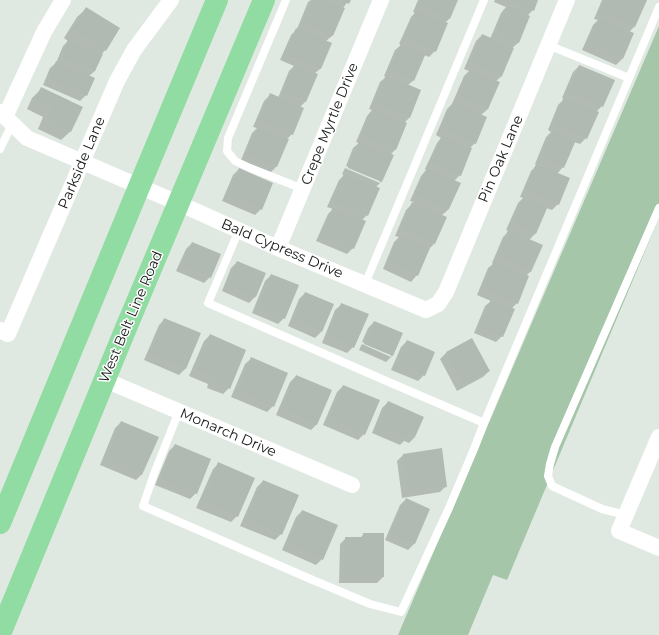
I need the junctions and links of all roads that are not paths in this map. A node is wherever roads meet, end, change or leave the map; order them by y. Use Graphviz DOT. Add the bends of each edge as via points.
graph roads {
  1 [pos="63,0"];
  2 [pos="171,0"];
  3 [pos="218,0"];
  4 [pos="264,0"];
  5 [pos="286,0"];
  6 [pos="381,0"];
  7 [pos="484,0"];
  8 [pos="567,0"];
  9 [pos="659,7"];
  10 [pos="548,45"];
  11 [pos="629,78"];
  12 [pos="6,117"];
  13 [pos="0,149"];
  14 [pos="83,162"];
  15 [pos="139,187"];
  16 [pos="303,189"];
  17 [pos="178,203"];
  18 [pos="659,208"];
  19 [pos="238,230"];
  20 [pos="278,248"];
  21 [pos="365,284"];
  22 [pos="426,310"];
  23 [pos="4,332"];
  24 [pos="105,380"];
  25 [pos="179,412"];
  26 [pos="484,423"];
  27 [pos="659,437"];
  28 [pos="352,485"];
  29 [pos="626,515"];
  30 [pos="0,523"];
  31 [pos="659,548"];
  32 [pos="0,634"];
  1 -- 12 [label="street" via="44,32"];
  2 -- 14 [label="street, Parkside Lane" via="134,50 117,81"];
  3 -- 15 [label="main road"];
  4 -- 17 [label="main road, West Belt Line Road"];
  5 -- 16 [label="lane" via="228,138 227,152 235,161"];
  6 -- 16 [label="street, Crepe Myrtle Drive"];
  7 -- 21 [label="lane"];
  8 -- 10 [label="street, Pin Oak Lane"];
  9 -- 11 [label="lane"];
  10 -- 11 [label="lane"];
  10 -- 22 [label="street, Pin Oak Lane" via="446,292 438,304"];
  11 -- 26 [label="lane"];
  12 -- 13 [label="lane"];
  12 -- 14 [label="street, Bald Cypress Drive" via="28,138"];
  14 -- 15 [label="street, Bald Cypress Drive"];
  14 -- 23 [label="street, Parkside Lane"];
  15 -- 17 [label="street, Bald Cypress Drive"];
  15 -- 30 [label="main road"];
  16 -- 20 [label="street, Crepe Myrtle Drive"];
  17 -- 19 [label="street, Bald Cypress Drive"];
  17 -- 24 [label="main road, West Belt Line Road"];
  18 -- 29 [label="lane" via="555,447 548,476 552,486 602,509"];
  19 -- 20 [label="street, Bald Cypress Drive"];
  19 -- 26 [label="lane" via="208,302"];
  20 -- 21 [label="street, Bald Cypress Drive"];
  21 -- 22 [label="street, Bald Cypress Drive"];
  24 -- 25 [label="street, Monarch Drive"];
  24 -- 32 [label="main road, West Belt Line Road"];
  25 -- 26 [label="lane" via="143,506 370,604 401,612"];
  25 -- 28 [label="street, Monarch Drive"];
  27 -- 29 [label="street"];
  29 -- 31 [label="street" via="619,531"];
}
